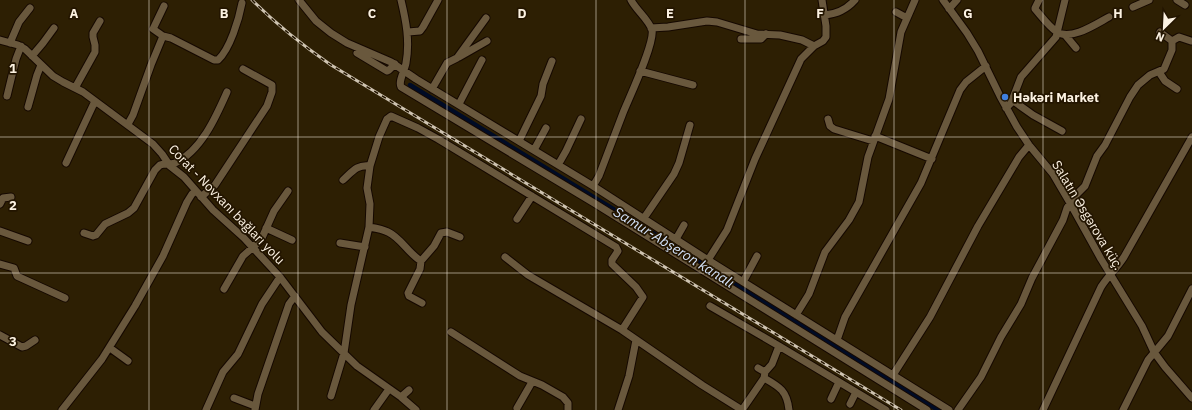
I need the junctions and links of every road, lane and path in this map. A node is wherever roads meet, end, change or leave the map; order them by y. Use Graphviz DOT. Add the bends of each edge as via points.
graph roads {
  1 [pos="300,0"];
  2 [pos="401,0"];
  3 [pos="438,0"];
  4 [pos="631,0"];
  5 [pos="822,0"];
  6 [pos="855,0"];
  7 [pos="915,0"];
  8 [pos="943,0"];
  9 [pos="957,0"];
  10 [pos="1039,0"];
  11 [pos="1064,0"];
  12 [pos="1149,0"];
  13 [pos="1177,0"];
  14 [pos="242,3"];
  15 [pos="1186,5"];
  16 [pos="164,6"];
  17 [pos="1133,7"];
  18 [pos="30,8"];
  19 [pos="949,9"];
  20 [pos="896,12"];
  21 [pos="825,15"];
  22 [pos="1109,17"];
  23 [pos="486,18"];
  24 [pos="907,18"];
  25 [pos="100,21"];
  26 [pos="54,28"];
  27 [pos="651,28"];
  28 [pos="408,32"];
  29 [pos="1160,32"];
  30 [pos="1057,33"];
  31 [pos="766,34"];
  32 [pos="163,36"];
  33 [pos="1066,36"];
  34 [pos="741,39"];
  35 [pos="0,40"];
  36 [pos="1172,40"];
  37 [pos="1191,40"];
  38 [pos="487,41"];
  39 [pos="10,43"];
  40 [pos="21,46"];
  41 [pos="814,46"];
  42 [pos="1076,48"];
  43 [pos="357,53"];
  44 [pos="32,56"];
  45 [pos="457,58"];
  46 [pos="482,60"];
  47 [pos="552,61"];
  48 [pos="396,64"];
  49 [pos="41,65"];
  50 [pos="986,66"];
  51 [pos="243,69"];
  52 [pos="405,71"];
  53 [pos="640,71"];
  54 [pos="1159,72"];
  55 [pos="693,85"];
  56 [pos="74,88"];
  57 [pos="432,89"];
  58 [pos="1177,89"];
  59 [pos="227,92"];
  60 [pos="7,96"];
  61 [pos="1012,100"];
  62 [pos="95,101"];
  63 [pos="459,104"];
  64 [pos="28,106"];
  65 [pos="1006,108"];
  66 [pos="581,119"];
  67 [pos="828,120"];
  68 [pos="128,124"];
  69 [pos="690,125"];
  70 [pos="546,128"];
  71 [pos="1062,131"];
  72 [pos="1192,137"];
  73 [pos="874,139"];
  74 [pos="519,141"];
  75 [pos="1029,145"];
  76 [pos="534,150"];
  77 [pos="932,158"];
  78 [pos="66,163"];
  79 [pos="169,164"];
  80 [pos="558,165"];
  81 [pos="370,166"];
  82 [pos="343,180"];
  83 [pos="593,186"];
  84 [pos="288,192"];
  85 [pos="199,194"];
  86 [pos="532,196"];
  87 [pos="11,197"];
  88 [pos="1070,203"];
  89 [pos="0,204"];
  90 [pos="644,218"];
  91 [pos="517,219"];
  92 [pos="684,225"];
  93 [pos="369,227"];
  94 [pos="266,228"];
  95 [pos="0,231"];
  96 [pos="84,233"];
  97 [pos="460,237"];
  98 [pos="676,239"];
  99 [pos="292,240"];
  100 [pos="28,241"];
  101 [pos="340,243"];
  102 [pos="365,247"];
  103 [pos="253,248"];
  104 [pos="757,256"];
  105 [pos="504,258"];
  106 [pos="708,260"];
  107 [pos="421,262"];
  108 [pos="0,264"];
  109 [pos="1110,274"];
  110 [pos="280,277"];
  111 [pos="743,282"];
  112 [pos="224,289"];
  113 [pos="1192,289"];
  114 [pos="295,296"];
  115 [pos="65,298"];
  116 [pos="422,303"];
  117 [pos="710,306"];
  118 [pos="796,315"];
  119 [pos="622,330"];
  120 [pos="451,332"];
  121 [pos="0,335"];
  122 [pos="35,340"];
  123 [pos="636,340"];
  124 [pos="837,340"];
  125 [pos="779,346"];
  126 [pos="110,348"];
  127 [pos="1154,352"];
  128 [pos="344,353"];
  129 [pos="128,361"];
  130 [pos="758,368"];
  131 [pos="765,375"];
  132 [pos="893,375"];
  133 [pos="532,382"];
  134 [pos="840,382"];
  135 [pos="389,389"];
  136 [pos="409,390"];
  137 [pos="856,392"];
  138 [pos="331,396"];
  139 [pos="401,397"];
  140 [pos="234,398"];
  141 [pos="1192,398"];
  142 [pos="831,399"];
  143 [pos="850,404"];
  144 [pos="255,408"];
  145 [pos="517,408"];
  146 [pos="62,410"];
  147 [pos="206,410"];
  148 [pos="374,410"];
  149 [pos="416,410"];
  150 [pos="568,410"];
  151 [pos="618,410"];
  152 [pos="742,410"];
  153 [pos="789,410"];
  154 [pos="886,410"];
  155 [pos="927,410"];
  156 [pos="950,410"];
  157 [pos="958,410"];
  158 [pos="1043,410"];
  159 [pos="1123,410"];
  1 -- 48 [label="street" via="316,21 331,33 347,43"];
  2 -- 28 [label="street"];
  3 -- 28 [label="street" via="424,27 420,31"];
  4 -- 27 [label="street"];
  5 -- 21 [label="street"];
  6 -- 21 [label="street" via="837,13"];
  7 -- 24 [label="street"];
  8 -- 19 [label="street, Salatın Əsgərova küç."];
  9 -- 19 [label="street"];
  10 -- 30 [label="street" via="1035,9"];
  11 -- 30 [label="street"];
  12 -- 17 [label="street"];
  13 -- 15 [label="street"];
  14 -- 32 [label="street" via="232,36 218,60"];
  16 -- 32 [label="street" via="153,29"];
  18 -- 39 [label="street" via="19,22"];
  19 -- 50 [label="street, Salatın Əsgərova küç." via="967,33"];
  20 -- 24 [label="street"];
  21 -- 41 [label="street" via="826,37"];
  22 -- 33 [label="street"];
  23 -- 45 [label="street"];
  24 -- 73 [label="street" via="900,39 889,99"];
  25 -- 56 [label="street" via="93,33 95,52"];
  26 -- 44 [label="street"];
  27 -- 31 [label="street" via="707,21 750,33"];
  27 -- 53 [label="street" via="651,40"];
  28 -- 52 [label="street"];
  29 -- 36 [label="street"];
  30 -- 33 [label="street"];
  30 -- 61 [label="street" via="1021,77"];
  31 -- 34 [label="street" via="761,39"];
  31 -- 41 [label="street" via="780,34"];
  32 -- 68 [label="street"];
  33 -- 42 [label="street"];
  35 -- 39 [label="street, Corat - Novxanı bağları yolu"];
  36 -- 37 [label="street" via="1179,37"];
  36 -- 54 [label="street" via="1172,50 1166,66"];
  38 -- 45 [label="street"];
  39 -- 40 [label="street, Corat - Novxanı bağları yolu"];
  40 -- 44 [label="street, Corat - Novxanı bağları yolu"];
  40 -- 60 [label="street"];
  41 -- 106 [label="street" via="801,59 755,159 727,230"];
  43 -- 48 [label="street" via="387,70"];
  44 -- 49 [label="street, Corat - Novxanı bağları yolu"];
  45 -- 57 [label="street" via="447,63"];
  46 -- 63 [label="street"];
  47 -- 74 [label="street" via="541,96"];
  48 -- 52 [label="street"];
  49 -- 56 [label="street, Corat - Novxanı bağları yolu" via="58,80"];
  49 -- 64 [label="street"];
  50 -- 65 [label="street, Salatın Əsgərova küç."];
  50 -- 77 [label="street" via="962,86"];
  51 -- 85 [label="street" via="272,85 272,92 267,106 215,185"];
  52 -- 57 [label="street"];
  52 -- 155 [label="street" via="399,83 401,87 594,203"];
  53 -- 55 [label="street"];
  53 -- 83 [label="street"];
  54 -- 58 [label="street" via="1165,81"];
  54 -- 88 [label="street" via="1150,75 1138,85 1105,145 1096,156 1085,186"];
  56 -- 62 [label="street, Corat - Novxanı bağları yolu"];
  57 -- 63 [label="street"];
  59 -- 79 [label="street" via="214,123 203,137 187,154"];
  61 -- 65 [label="street"];
  61 -- 71 [label="street"];
  62 -- 68 [label="street, Corat - Novxanı bağları yolu"];
  62 -- 78 [label="street"];
  63 -- 74 [label="street"];
  65 -- 75 [label="street, Salatın Əsgərova küç."];
  66 -- 80 [label="street"];
  67 -- 73 [label="street" via="834,129"];
  68 -- 79 [label="street, Corat - Novxanı bağları yolu" via="153,144"];
  69 -- 90 [label="street" via="674,174"];
  70 -- 76 [label="street"];
  72 -- 109 [label="street" via="1124,257"];
  73 -- 77 [label="street"];
  73 -- 118 [label="street" via="859,202 825,252 809,294"];
  74 -- 76 [label="street"];
  75 -- 88 [label="street, Salatın Əsgərova küç." via="1053,174"];
  75 -- 132 [label="street" via="1019,157 982,219 930,317"];
  76 -- 80 [label="street"];
  77 -- 124 [label="street" via="921,183 845,317"];
  79 -- 85 [label="street, Corat - Novxanı bağları yolu"];
  79 -- 96 [label="street" via="160,165 155,170 138,202 128,213 105,224 96,235"];
  80 -- 83 [label="street"];
  81 -- 82 [label="street" via="359,166"];
  81 -- 86 [label="street" via="387,119 391,116 418,128"];
  81 -- 93 [label="street" via="367,188 370,204"];
  83 -- 90 [label="street"];
  84 -- 94 [label="street" via="277,206"];
  85 -- 103 [label="street, Corat - Novxanı bağları yolu"];
  85 -- 126 [label="street" via="192,194 187,202 152,277"];
  86 -- 91 [label="street"];
  86 -- 119 [label="street" via="617,248 612,264 643,297"];
  87 -- 89 [label="street" via="3,198"];
  88 -- 109 [label="street, Salatın Əsgərova küç."];
  88 -- 157 [label="street" via="1021,304 981,377"];
  90 -- 98 [label="street"];
  92 -- 98 [label="street"];
  93 -- 102 [label="street"];
  93 -- 107 [label="street" via="391,233"];
  94 -- 99 [label="street"];
  94 -- 103 [label="street" via="261,240"];
  95 -- 100 [label="street"];
  97 -- 107 [label="street" via="447,232 442,233"];
  98 -- 106 [label="street"];
  101 -- 102 [label="street"];
  102 -- 128 [label="street" via="351,305"];
  103 -- 110 [label="street, Corat - Novxanı bağları yolu"];
  103 -- 112 [label="street" via="243,256"];
  104 -- 111 [label="street"];
  105 -- 119 [label="street" via="528,275"];
  106 -- 111 [label="street"];
  107 -- 116 [label="street" via="408,293"];
  108 -- 115 [label="street" via="14,268 16,276"];
  109 -- 127 [label="street, Salatın Əsgərova küç." via="1142,326"];
  109 -- 158 [label="street" via="1101,287"];
  110 -- 114 [label="street, Corat - Novxanı bağları yolu"];
  110 -- 147 [label="street" via="262,304 238,354 223,372"];
  111 -- 118 [label="street"];
  113 -- 127 [label="street" via="1168,336"];
  114 -- 128 [label="street, Corat - Novxanı bağları yolu" via="318,328"];
  114 -- 144 [label="street" via="289,304"];
  117 -- 125 [label="street"];
  118 -- 124 [label="street"];
  119 -- 123 [label="street"];
  120 -- 133 [label="street"];
  121 -- 122 [label="street" via="22,347"];
  123 -- 151 [label="street" via="629,376"];
  123 -- 152 [label="street"];
  124 -- 132 [label="street"];
  125 -- 131 [label="street"];
  125 -- 134 [label="street"];
  126 -- 129 [label="street"];
  126 -- 146 [label="street"];
  127 -- 141 [label="street, Salatın Əsgərova küç."];
  127 -- 159 [label="street"];
  128 -- 135 [label="street, Corat - Novxanı bağları yolu" via="357,366"];
  128 -- 138 [label="street"];
  130 -- 131 [label="street"];
  131 -- 152 [label="street"];
  131 -- 153 [label="street" via="782,390 788,400"];
  132 -- 156 [label="street"];
  133 -- 145 [label="street"];
  133 -- 150 [label="street" via="563,397 568,404"];
  134 -- 137 [label="street"];
  134 -- 142 [label="street"];
  135 -- 139 [label="street, Corat - Novxanı bağları yolu"];
  135 -- 148 [label="street"];
  136 -- 139 [label="street"];
  137 -- 143 [label="street"];
  137 -- 154 [label="street"];
  139 -- 149 [label="street, Corat - Novxanı bağları yolu"];
  140 -- 144 [label="street"];
}
